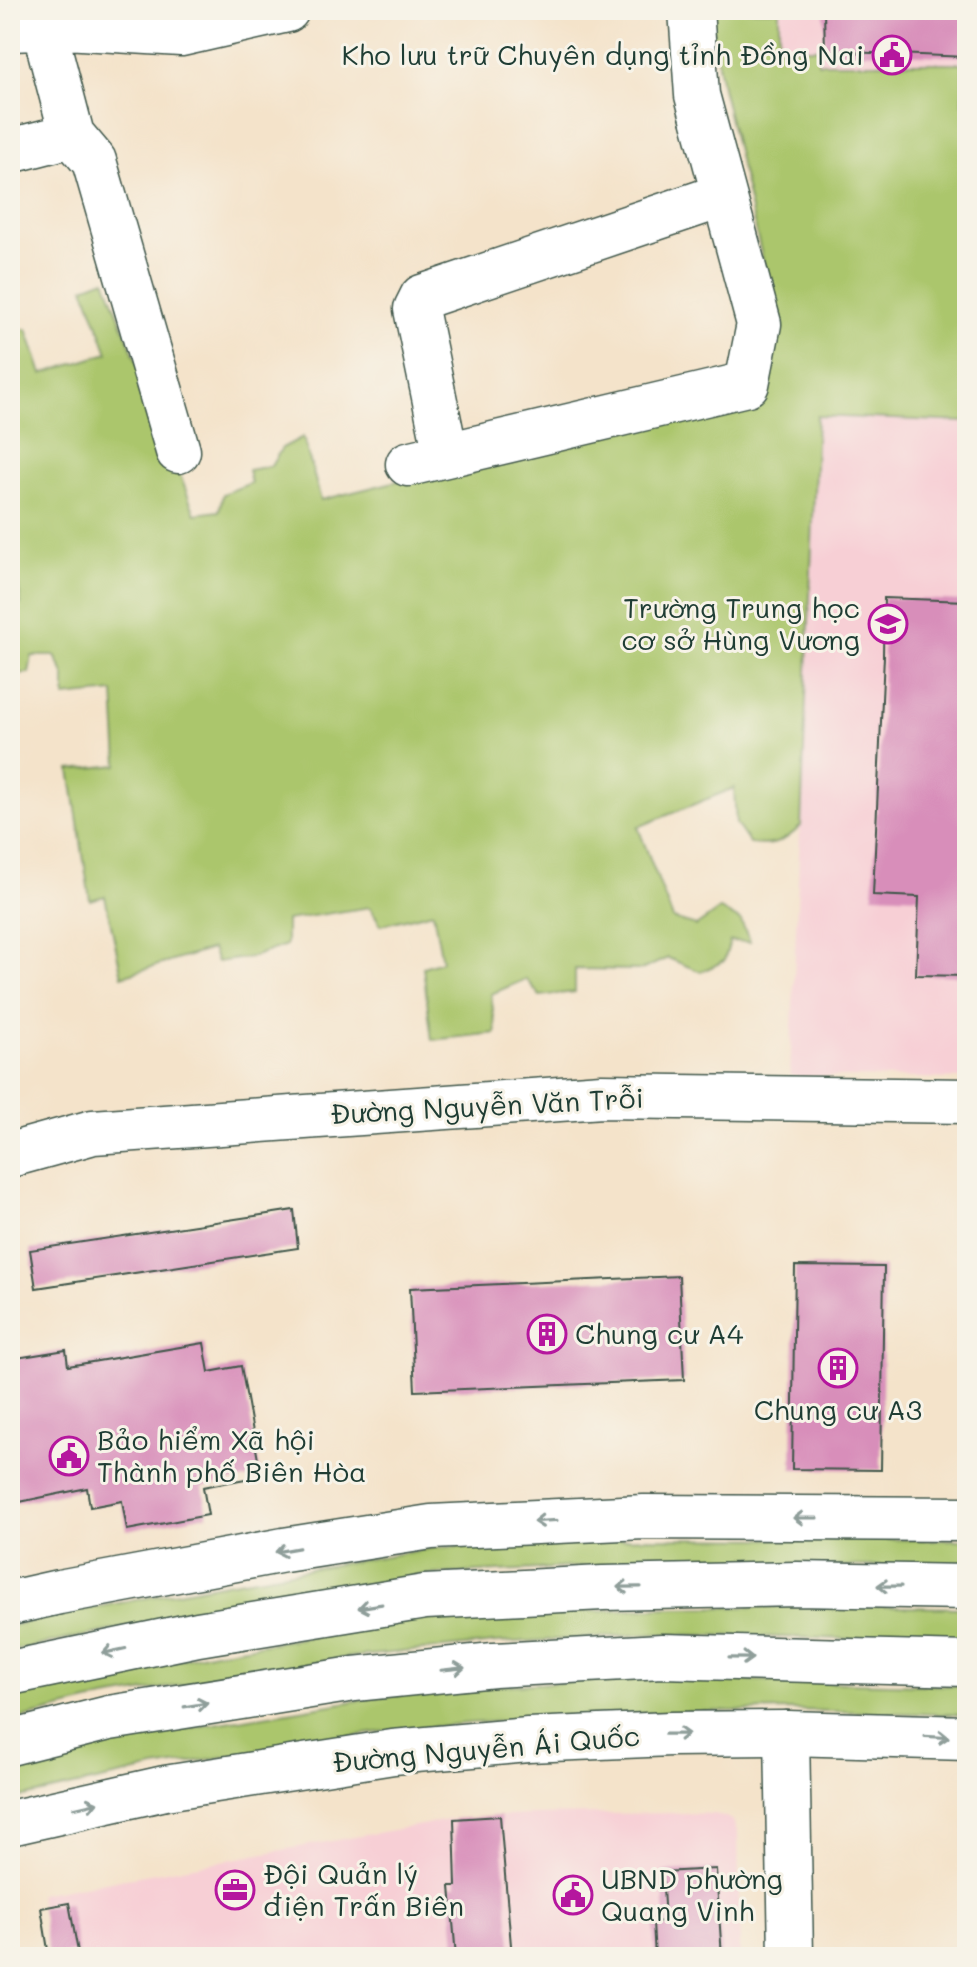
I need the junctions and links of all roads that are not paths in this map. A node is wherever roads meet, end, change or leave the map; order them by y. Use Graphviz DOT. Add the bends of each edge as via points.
graph roads {
  1 [pos="287,10"];
  2 [pos="691,10"];
  3 [pos="27,29"];
  4 [pos="72,135"];
  5 [pos="10,151"];
  6 [pos="724,195"];
  7 [pos="178,451"];
  8 [pos="967,1101"];
  9 [pos="10,1155"];
  10 [pos="967,1519"];
  11 [pos="967,1587"];
  12 [pos="10,1603"];
  13 [pos="967,1664"];
  14 [pos="10,1673"];
  15 [pos="787,1733"];
  16 [pos="967,1738"];
  17 [pos="10,1743"];
  18 [pos="10,1823"];
  19 [pos="791,1957"];
  1 -- 3 [label="main road" via="181,34"];
  2 -- 6 [label="main road" via="697,95"];
  3 -- 4 [label="main road"];
  4 -- 5 [label="main road"];
  4 -- 7 [label="main road" via="94,161"];
  6 -- 6 [label="main road" via="759,324 747,384 427,459 416,309 422,297"];
  8 -- 9 [label="main road, Đường Nguyễn Văn Trỗi" via="602,1096 93,1132"];
  10 -- 12 [label="main road, one-way" via="644,1517 431,1527"];
  11 -- 14 [label="main road, one-way" via="797,1584 425,1597 198,1634"];
  17 -- 13 [label="main road, one-way" via="123,1716 354,1679 494,1665 662,1656"];
  15 -- 16 [label="main road, Đường Nguyễn Ái Quốc, one-way"];
  18 -- 15 [label="main road, Đường Nguyễn Ái Quốc, one-way" via="165,1788 393,1752 544,1739"];
  15 -- 19 [label="main road"];
}
